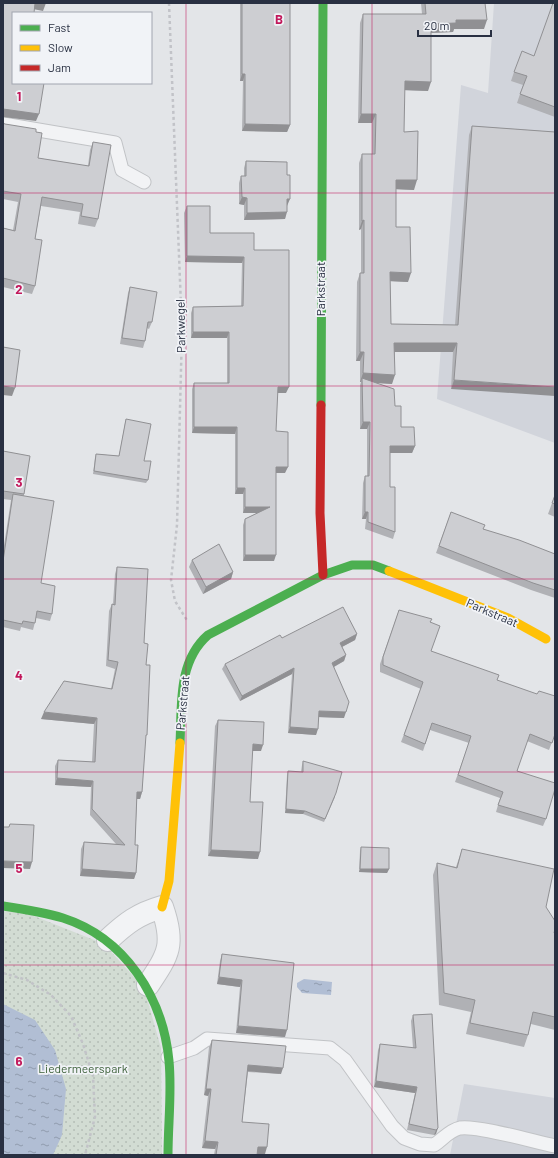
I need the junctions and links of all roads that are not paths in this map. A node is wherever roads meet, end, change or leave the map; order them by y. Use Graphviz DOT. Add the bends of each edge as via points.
graph roads {
  1 [pos="323,3"];
  2 [pos="3,124"];
  3 [pos="144,182"];
  4 [pos="323,575"];
  5 [pos="546,638"];
  6 [pos="3,906"];
  7 [pos="162,907"];
  8 [pos="108,940"];
  9 [pos="148,985"];
  10 [pos="168,1057"];
  11 [pos="555,1146"];
  12 [pos="168,1155"];
  1 -- 4 [label="street, Parkstraat" via="320,505"];
  2 -- 3 [label="lane" via="116,143 122,170"];
  4 -- 5 [label="street, Parkstraat" via="352,565 372,565 508,618"];
  4 -- 7 [label="street, Parkstraat" via="214,631 200,641 192,654 185,671 169,881"];
  6 -- 8 [label="street" via="29,908 71,921"];
  7 -- 8 [label="street" via="142,913"];
  7 -- 9 [label="street" via="168,924 170,944 163,963"];
  8 -- 9 [label="street"];
  9 -- 10 [label="street" via="160,1018"];
  10 -- 11 [label="lane" via="194,1048 207,1039 330,1048 346,1060 392,1126 404,1138 420,1144 434,1145 450,1132 461,1128"];
  10 -- 12 [label="street"];
}
